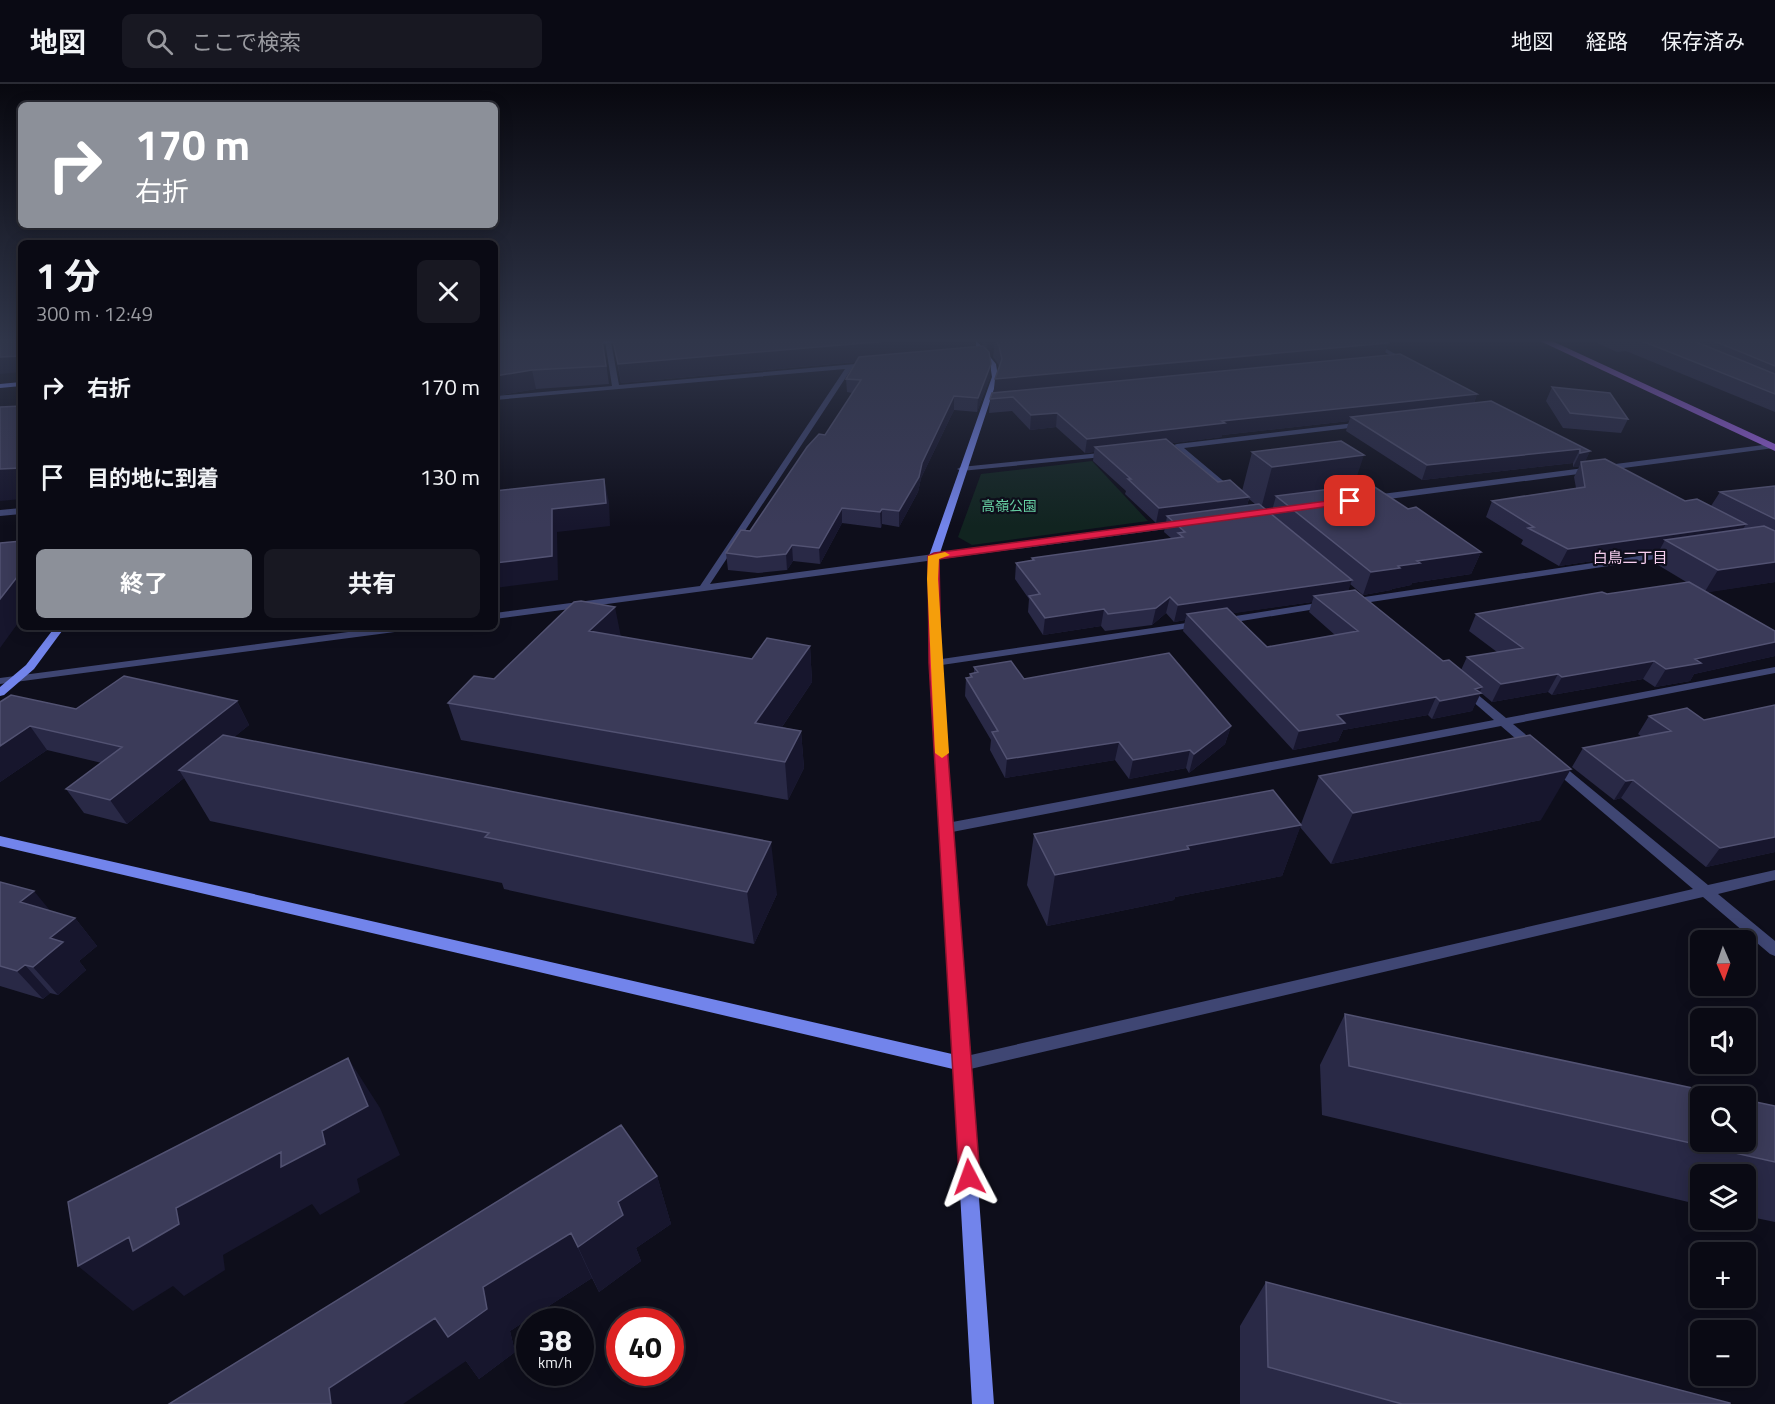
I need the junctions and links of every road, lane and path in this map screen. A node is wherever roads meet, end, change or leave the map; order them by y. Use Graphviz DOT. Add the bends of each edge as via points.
graph roads {
  1 [pos="826,403"];
  2 [pos="985,403"];
  3 [pos="990,403"];
  4 [pos="1677,403"];
  5 [pos="1704,403"];
  6 [pos="1377,423"];
  7 [pos="1753,425"];
  8 [pos="1177,446"];
  9 [pos="1773,447"];
  10 [pos="1165,448"];
  11 [pos="1118,453"];
  12 [pos="1596,461"];
  13 [pos="1606,467"];
  14 [pos="961,469"];
  15 [pos="1627,477"];
  16 [pos="1239,499"];
  17 [pos="1362,500"];
  18 [pos="18,511"];
  19 [pos="0,513"];
  20 [pos="1187,523"];
  21 [pos="1684,552"];
  22 [pos="934,556"];
  23 [pos="704,588"];
  24 [pos="498,616"];
  25 [pos="58,630"];
  26 [pos="387,630"];
  27 [pos="935,663"];
  28 [pos="1775,670"];
  29 [pos="18,678"];
  30 [pos="0,681"];
  31 [pos="1459,684"];
  32 [pos="0,693"];
  33 [pos="1504,723"];
  34 [pos="947,828"];
  35 [pos="0,841"];
  36 [pos="1775,875"];
  37 [pos="1706,891"];
  38 [pos="1775,950"];
  39 [pos="962,1064"];
  40 [pos="983,1404"];
  1 -- 23 [label="street"];
  2 -- 3 [label="street"];
  2 -- 14 [label="street"];
  4 -- 9 [label="main road"];
  5 -- 7 [label="main road"];
  6 -- 8 [label="street"];
  8 -- 10 [label="street"];
  8 -- 16 [label="street"];
  9 -- 13 [label="street"];
  11 -- 14 [label="street"];
  12 -- 13 [label="street"];
  13 -- 15 [label="street"];
  13 -- 17 [label="street"];
  14 -- 22 [label="street"];
  18 -- 19 [label="street"];
  20 -- 22 [label="street"];
  21 -- 27 [label="street"];
  22 -- 23 [label="street"];
  22 -- 27 [label="street"];
  23 -- 24 [label="street"];
  25 -- 29 [label="street"];
  26 -- 29 [label="street"];
  27 -- 34 [label="street"];
  28 -- 33 [label="street"];
  29 -- 30 [label="street"];
  29 -- 32 [label="street"];
  31 -- 33 [label="street"];
  33 -- 34 [label="street"];
  33 -- 37 [label="street"];
  34 -- 39 [label="street"];
  35 -- 39 [label="street"];
  36 -- 37 [label="street"];
  37 -- 38 [label="street"];
  37 -- 39 [label="street"];
  39 -- 40 [label="street"];
}
